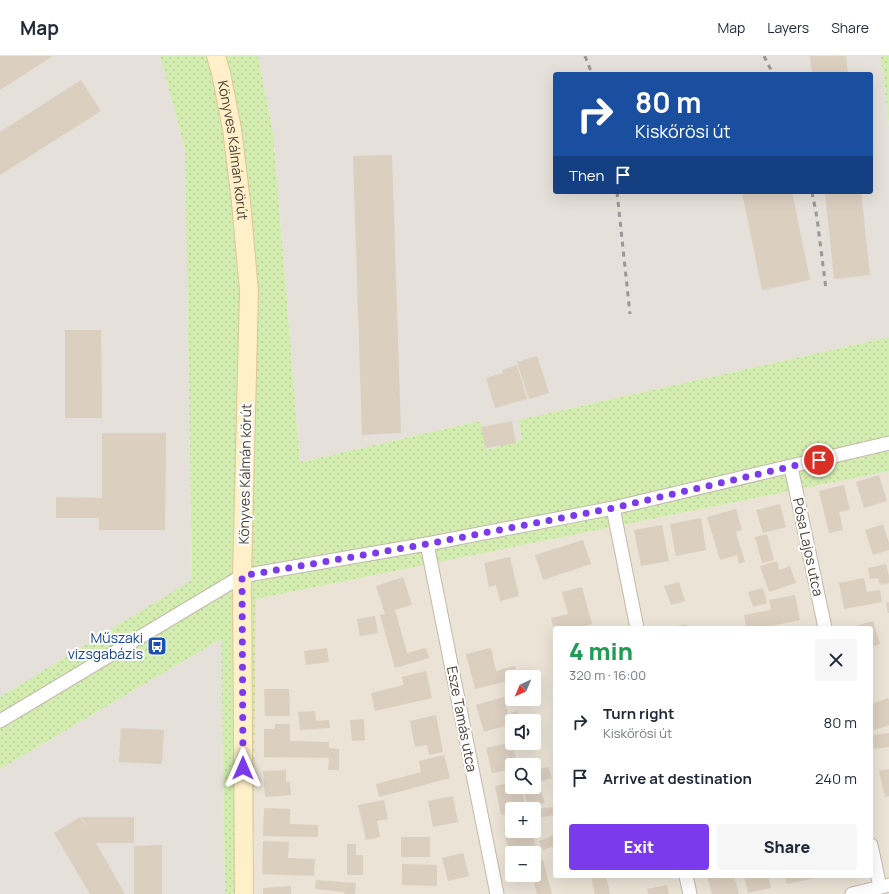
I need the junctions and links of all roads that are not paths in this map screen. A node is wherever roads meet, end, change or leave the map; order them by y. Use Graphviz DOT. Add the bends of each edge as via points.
graph roads {
  1 [pos="216,56"];
  2 [pos="889,443"];
  3 [pos="791,466"];
  4 [pos="613,508"];
  5 [pos="427,544"];
  6 [pos="242,576"];
  7 [pos="637,626"];
  8 [pos="825,626"];
  9 [pos="0,721"];
  10 [pos="873,851"];
  11 [pos="686,878"];
  12 [pos="884,886"];
  13 [pos="244,894"];
  14 [pos="497,894"];
  15 [pos="690,894"];
  16 [pos="852,894"];
  1 -- 6 [label="street, Könyves Kálmán körút" via="232,129 249,291"];
  2 -- 3 [label="street"];
  3 -- 4 [label="street"];
  3 -- 8 [label="street, Pósa Lajos utca"];
  4 -- 5 [label="street"];
  4 -- 7 [label="street"];
  5 -- 6 [label="street"];
  5 -- 14 [label="street, Esze Tamás utca"];
  6 -- 9 [label="street"];
  6 -- 13 [label="street, Könyves Kálmán körút"];
  10 -- 12 [label="street"];
  11 -- 15 [label="street"];
  12 -- 16 [label="street"];
}
